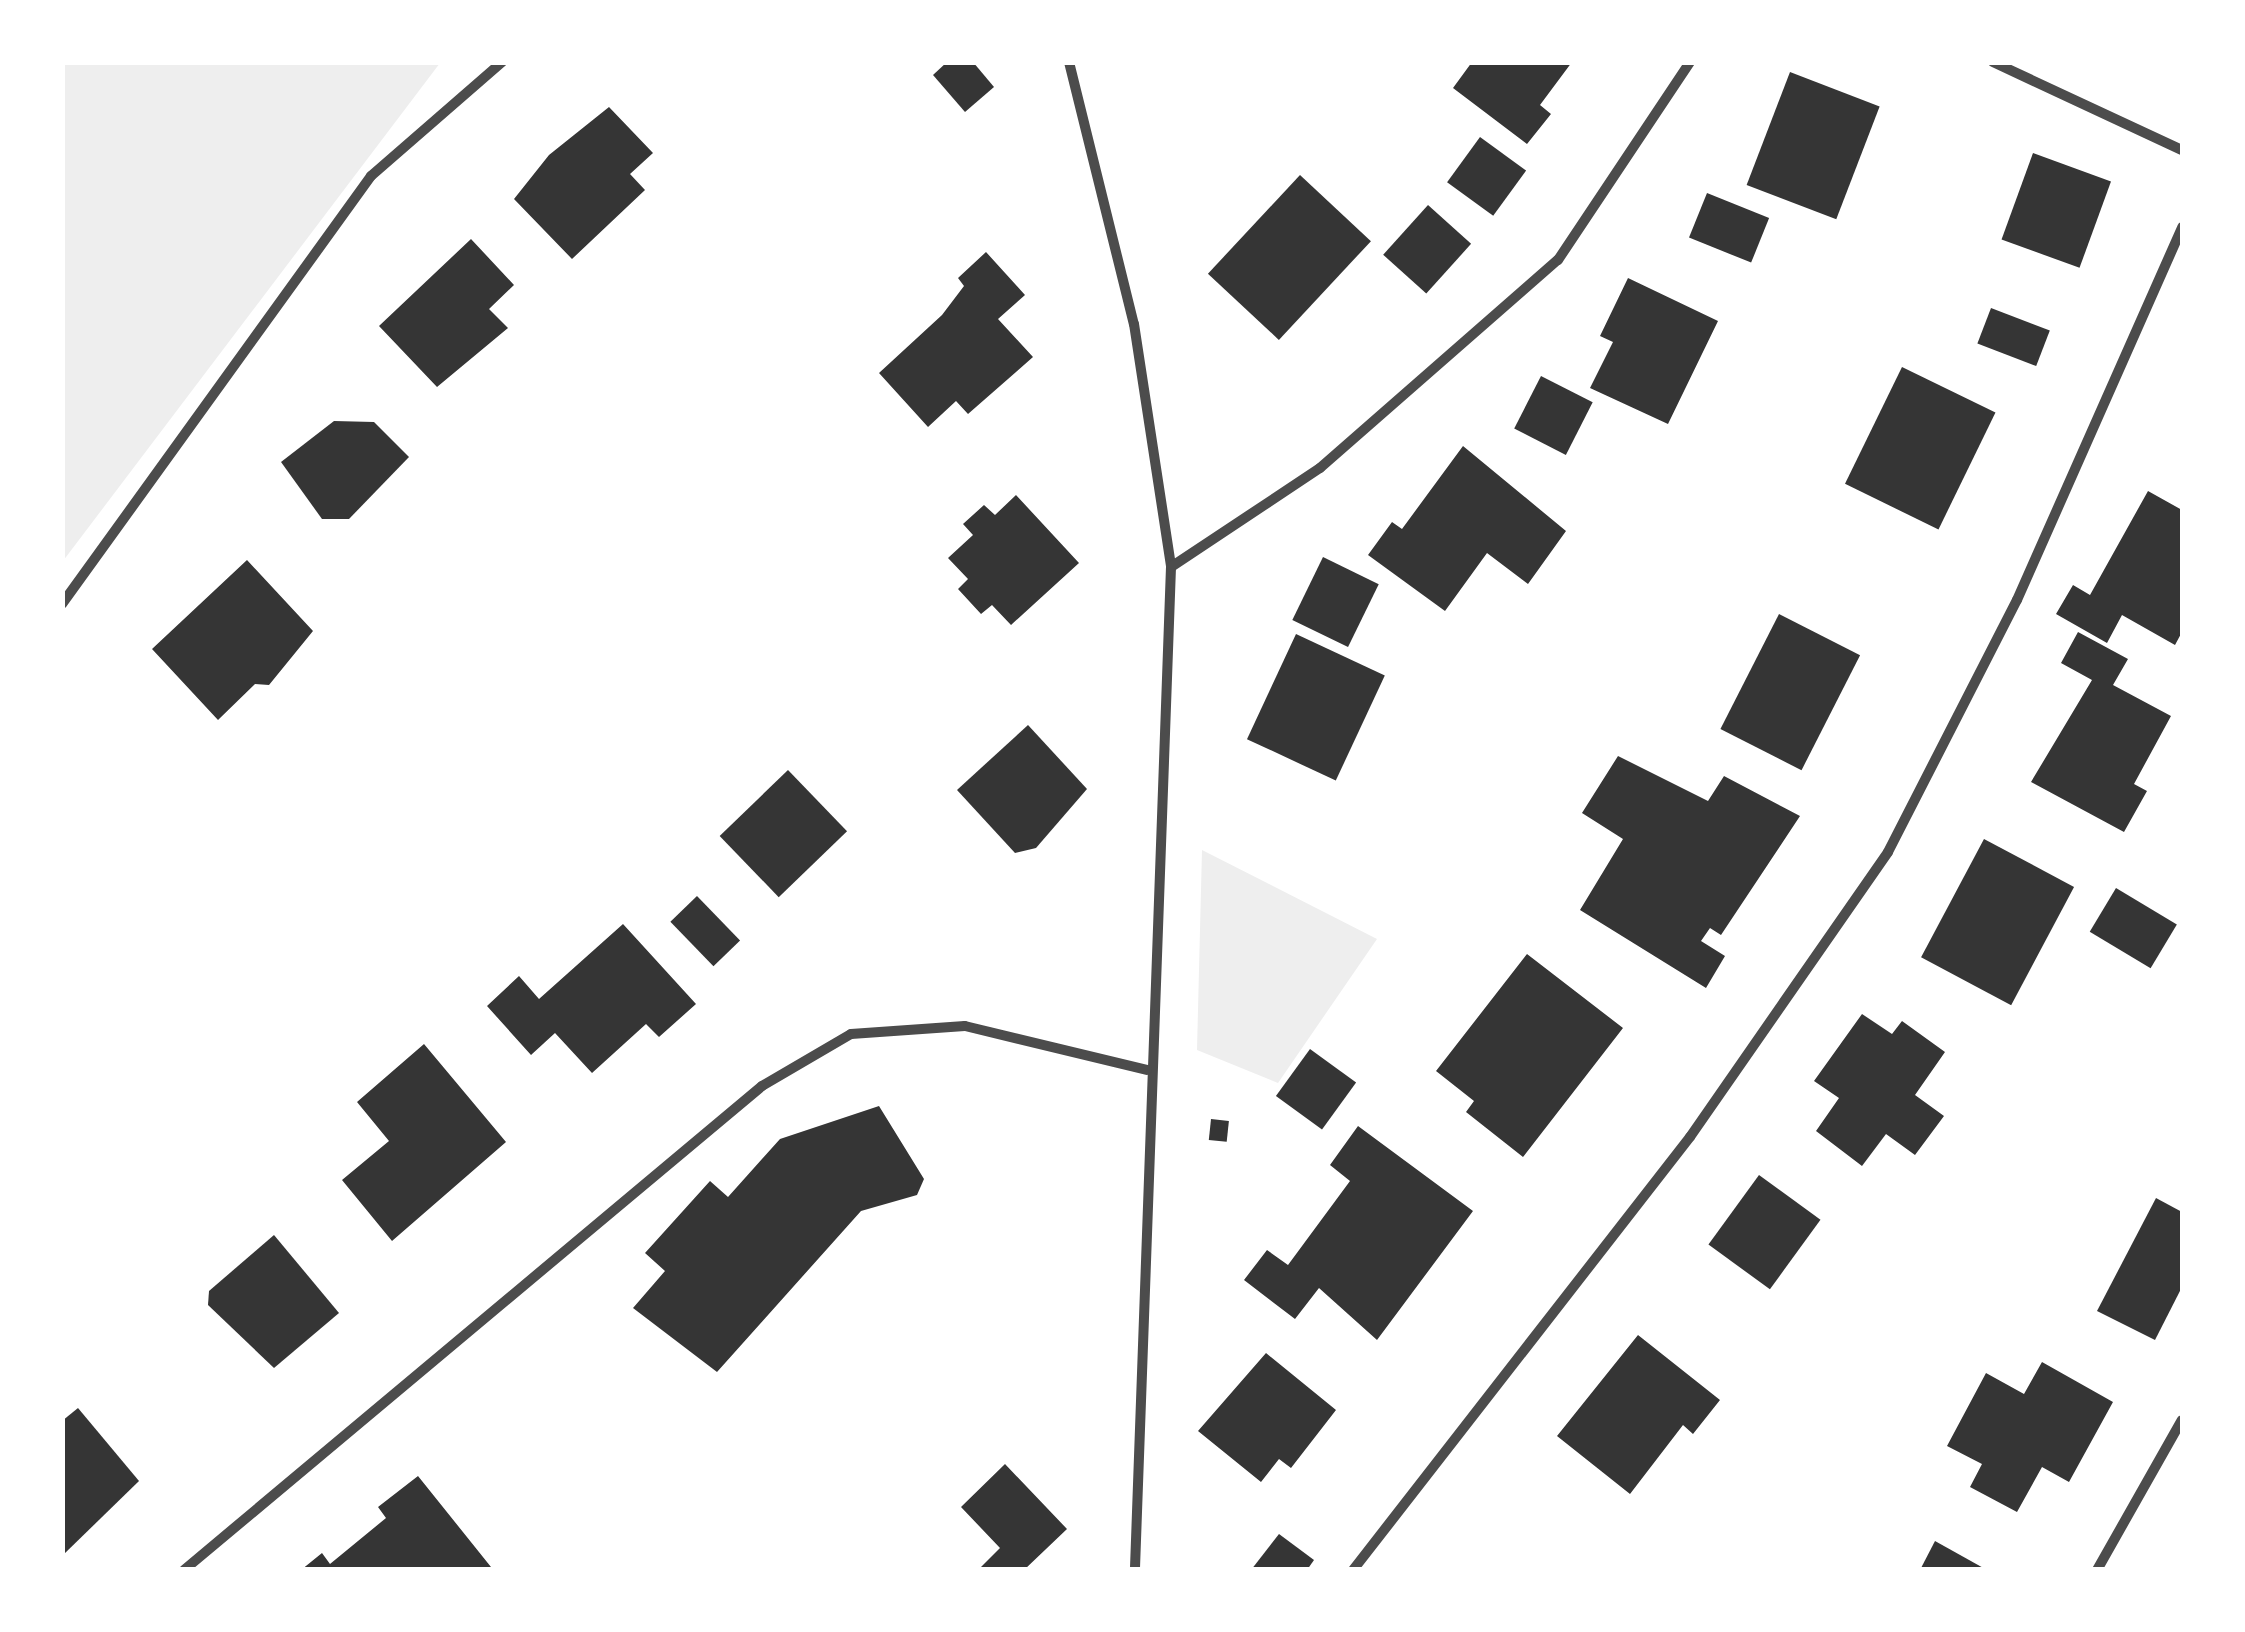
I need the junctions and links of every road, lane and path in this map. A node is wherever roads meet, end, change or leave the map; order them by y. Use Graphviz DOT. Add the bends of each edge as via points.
graph roads {
  1 [pos="502,62"];
  2 [pos="1068,62"];
  3 [pos="1690,62"];
  4 [pos="1993,62"];
  5 [pos="2182,150"];
  6 [pos="2182,227"];
  7 [pos="1172,567"];
  8 [pos="62,604"];
  9 [pos="1147,1070"];
  10 [pos="2182,1420"];
  11 [pos="184,1570"];
  12 [pos="1135,1570"];
  13 [pos="1353,1570"];
  14 [pos="2097,1570"];
  1 -- 8 [label="street" via="371,176"];
  2 -- 7 [label="street" via="1134,324"];
  3 -- 7 [label="street" via="1558,260 1320,468"];
  4 -- 5 [label="street"];
  6 -- 13 [label="street" via="2017,600 1888,852 1690,1137"];
  7 -- 9 [label="street" via="1170,755"];
  9 -- 11 [label="street" via="965,1026 851,1034 762,1086"];
  9 -- 12 [label="street"];
  10 -- 14 [label="street"];
}
